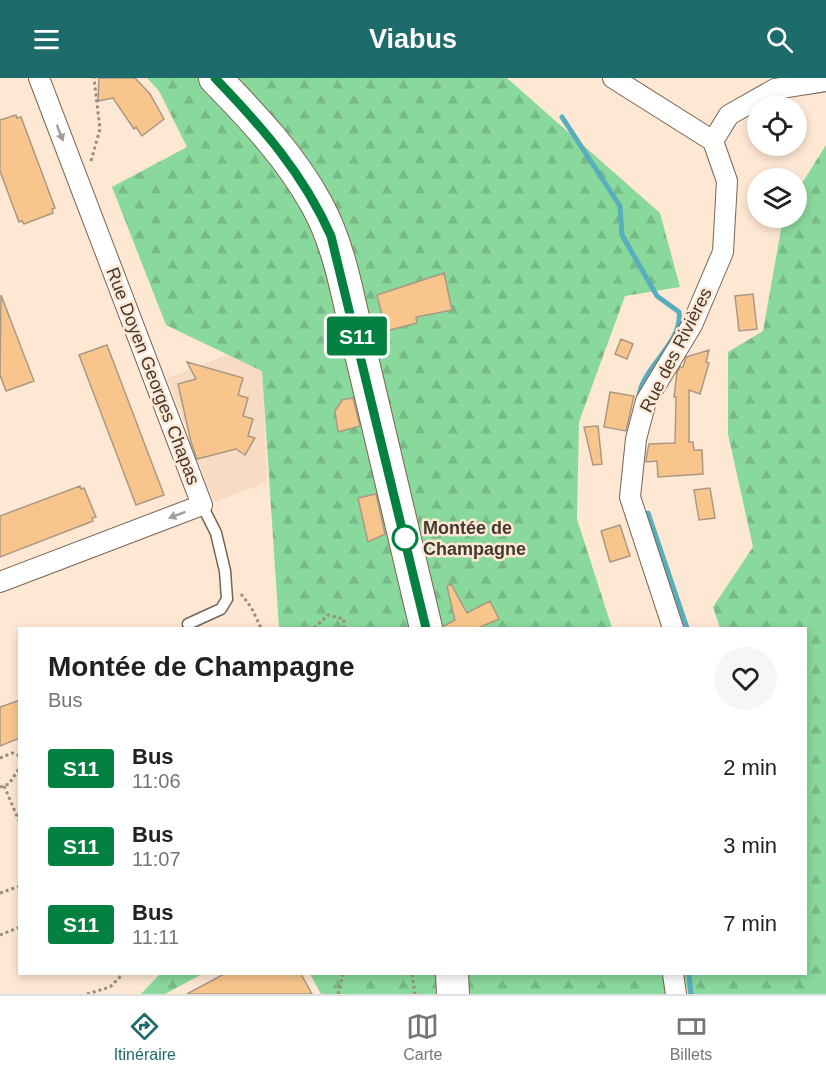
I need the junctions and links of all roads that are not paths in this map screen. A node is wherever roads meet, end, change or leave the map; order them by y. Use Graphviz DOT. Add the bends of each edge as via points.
graph roads {
  1 [pos="39,78"];
  2 [pos="215,78"];
  3 [pos="613,78"];
  4 [pos="826,81"];
  5 [pos="713,141"];
  6 [pos="202,505"];
  7 [pos="0,582"];
  8 [pos="188,624"];
  9 [pos="426,627"];
  10 [pos="673,627"];
  11 [pos="452,975"];
  12 [pos="673,975"];
  13 [pos="453,994"];
  14 [pos="676,994"];
  1 -- 6 [label="street, Rue Doyen Georges Chapas, one-way"];
  2 -- 9 [label="main road" via="302,179 331,236"];
  3 -- 5 [label="street"];
  4 -- 5 [label="street" via="775,89 729,115"];
  5 -- 10 [label="street, Rue des Rivières" via="728,181 723,252 692,326 646,401 636,439 630,497"];
  6 -- 7 [label="street, Rue Doyen Georges Chapas, one-way"];
  6 -- 8 [label="lane" via="216,533 227,599 221,609"];
  11 -- 13 [label="main road"];
  12 -- 14 [label="street"];
}
